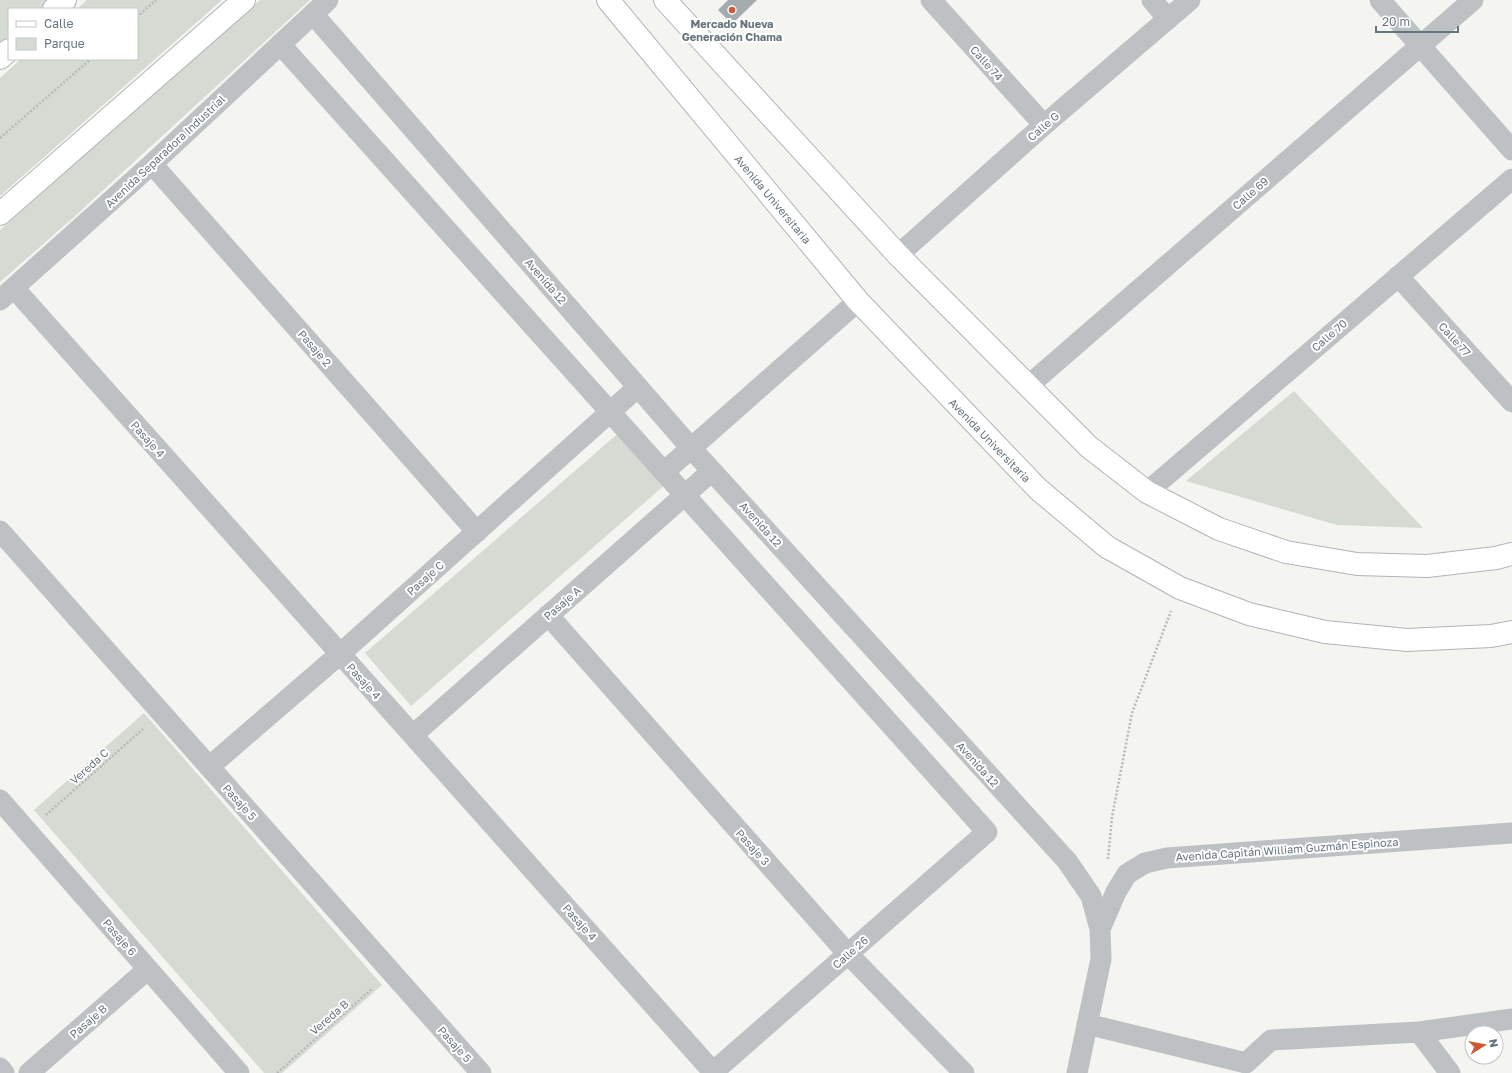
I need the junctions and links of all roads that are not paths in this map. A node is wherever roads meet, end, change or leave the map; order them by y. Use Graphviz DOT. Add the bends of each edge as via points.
graph roads {
  1 [pos="64,0"];
  2 [pos="244,0"];
  3 [pos="328,0"];
  4 [pos="608,0"];
  5 [pos="665,0"];
  6 [pos="931,0"];
  7 [pos="1152,0"];
  8 [pos="1190,0"];
  9 [pos="1380,0"];
  10 [pos="1473,0"];
  11 [pos="55,8"];
  12 [pos="313,14"];
  13 [pos="1168,19"];
  14 [pos="280,44"];
  15 [pos="1420,46"];
  16 [pos="8,51"];
  17 [pos="0,58"];
  18 [pos="1044,125"];
  19 [pos="1512,150"];
  20 [pos="152,164"];
  21 [pos="1512,179"];
  22 [pos="0,214"];
  23 [pos="898,255"];
  24 [pos="1398,276"];
  25 [pos="7,294"];
  26 [pos="858,301"];
  27 [pos="1028,386"];
  28 [pos="638,387"];
  29 [pos="1512,402"];
  30 [pos="610,412"];
  31 [pos="691,448"];
  32 [pos="712,471"];
  33 [pos="664,472"];
  34 [pos="1147,492"];
  35 [pos="685,495"];
  36 [pos="0,531"];
  37 [pos="477,532"];
  38 [pos="1512,554"];
  39 [pos="548,615"];
  40 [pos="1512,632"];
  41 [pos="340,654"];
  42 [pos="413,735"];
  43 [pos="209,766"];
  44 [pos="0,800"];
  45 [pos="1512,833"];
  46 [pos="1100,929"];
  47 [pos="848,954"];
  48 [pos="148,969"];
  49 [pos="1512,1019"];
  50 [pos="1087,1024"];
  51 [pos="1419,1032"];
  52 [pos="0,1068"];
  53 [pos="1245,1068"];
  54 [pos="4,1073"];
  55 [pos="29,1073"];
  56 [pos="239,1073"];
  57 [pos="481,1073"];
  58 [pos="713,1073"];
  59 [pos="964,1073"];
  60 [pos="1077,1073"];
  61 [pos="1450,1073"];
  1 -- 11 [label="street"];
  2 -- 22 [label="street"];
  3 -- 12 [label="street, Avenida Separadora Industrial"];
  4 -- 26 [label="street, Avenida Universitaria"];
  5 -- 23 [label="street"];
  6 -- 18 [label="street, Calle 74"];
  7 -- 13 [label="street"];
  8 -- 13 [label="street, Calle G"];
  9 -- 15 [label="street"];
  10 -- 15 [label="street, Calle 69"];
  12 -- 14 [label="street, Avenida Separadora Industrial"];
  12 -- 28 [label="street, Avenida 12"];
  13 -- 18 [label="street, Calle G"];
  14 -- 20 [label="street, Avenida Separadora Industrial"];
  14 -- 30 [label="street"];
  15 -- 19 [label="street"];
  15 -- 27 [label="street, Calle 69"];
  16 -- 17 [label="street"];
  18 -- 23 [label="street, Calle G"];
  20 -- 25 [label="street, Avenida Separadora Industrial"];
  20 -- 37 [label="street, Pasaje 2"];
  21 -- 24 [label="street, Calle 70"];
  23 -- 27 [label="street"];
  24 -- 29 [label="street, Calle 77"];
  24 -- 34 [label="street, Calle 70"];
  25 -- 41 [label="street, Pasaje 4"];
  26 -- 31 [label="street"];
  26 -- 40 [label="street, Avenida Universitaria" via="1038,489 1107,547 1180,588 1250,614 1325,632 1407,640 1491,636"];
  27 -- 34 [label="street" via="1089,447"];
  28 -- 30 [label="street, Pasaje C"];
  28 -- 31 [label="street, Avenida 12"];
  30 -- 33 [label="street"];
  30 -- 37 [label="street, Pasaje C"];
  31 -- 32 [label="street, Avenida 12"];
  31 -- 33 [label="street"];
  32 -- 35 [label="street, Pasaje A"];
  32 -- 46 [label="street, Avenida 12" via="1067,861 1091,896"];
  33 -- 35 [label="street"];
  34 -- 38 [label="street" via="1219,529 1286,552 1343,562 1427,566"];
  35 -- 39 [label="street, Pasaje A"];
  35 -- 47 [label="street, Calle 26" via="988,832"];
  36 -- 43 [label="street, Pasaje 5"];
  37 -- 41 [label="street, Pasaje C"];
  39 -- 42 [label="street, Pasaje A"];
  39 -- 47 [label="street, Pasaje 3"];
  41 -- 42 [label="street, Pasaje 4"];
  41 -- 43 [label="street, Pasaje C"];
  42 -- 58 [label="street, Pasaje 4"];
  43 -- 57 [label="street, Pasaje 5"];
  44 -- 48 [label="street, Pasaje 6"];
  45 -- 46 [label="street, Avenida Capitán William Guzmán Espinoza" via="1167,858 1145,863 1127,874"];
  46 -- 50 [label="street, Avenida 12" via="1101,959"];
  47 -- 58 [label="street, Calle 26"];
  47 -- 59 [label="street, Pasaje 3"];
  48 -- 55 [label="street, Pasaje B"];
  48 -- 56 [label="street, Pasaje 6"];
  49 -- 51 [label="street"];
  50 -- 53 [label="street"];
  50 -- 60 [label="street, Avenida 12"];
  51 -- 53 [label="street" via="1271,1040"];
  51 -- 61 [label="street"];
  52 -- 54 [label="street"];
}
